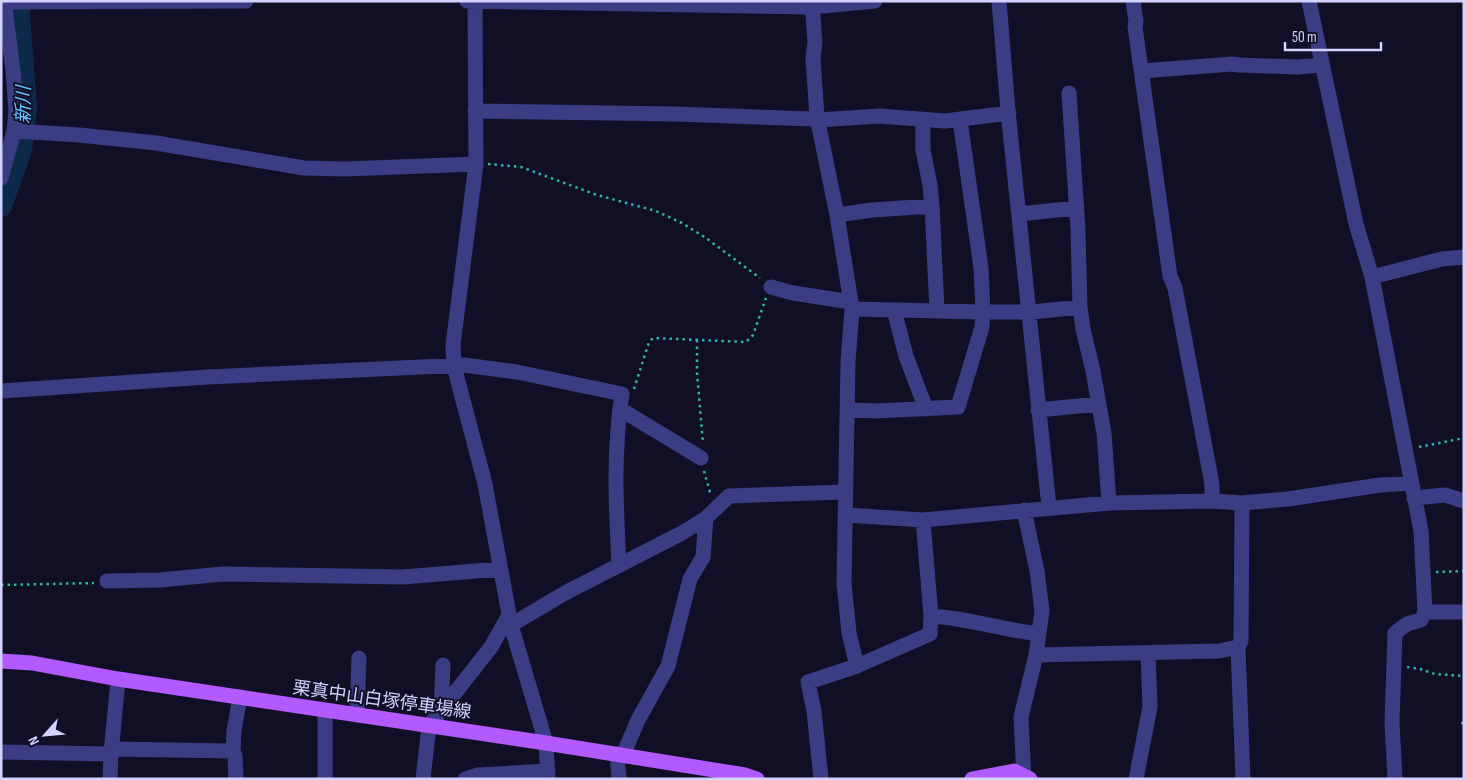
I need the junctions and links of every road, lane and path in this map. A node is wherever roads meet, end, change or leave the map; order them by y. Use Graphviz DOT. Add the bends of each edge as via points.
graph roads {
  1 [pos="246,1"];
  2 [pos="875,1"];
  3 [pos="1000,1"];
  4 [pos="1133,1"];
  5 [pos="1309,1"];
  6 [pos="27,2"];
  7 [pos="471,2"];
  8 [pos="812,4"];
  9 [pos="5,8"];
  10 [pos="1322,65"];
  11 [pos="1142,71"];
  12 [pos="1069,93"];
  13 [pos="476,111"];
  14 [pos="1009,113"];
  15 [pos="817,119"];
  16 [pos="960,120"];
  17 [pos="923,121"];
  18 [pos="15,131"];
  19 [pos="476,164"];
  20 [pos="1,178"];
  21 [pos="932,206"];
  22 [pos="1076,208"];
  23 [pos="1019,214"];
  24 [pos="837,215"];
  25 [pos="1464,257"];
  26 [pos="1372,276"];
  27 [pos="770,287"];
  28 [pos="851,305"];
  29 [pos="1080,307"];
  30 [pos="894,310"];
  31 [pos="937,311"];
  32 [pos="1029,311"];
  33 [pos="983,312"];
  34 [pos="697,340"];
  35 [pos="454,366"];
  36 [pos="1,390"];
  37 [pos="622,394"];
  38 [pos="1099,404"];
  39 [pos="620,409"];
  40 [pos="847,409"];
  41 [pos="926,409"];
  42 [pos="1038,410"];
  43 [pos="1464,438"];
  44 [pos="1405,450"];
  45 [pos="701,458"];
  46 [pos="1413,490"];
  47 [pos="845,492"];
  48 [pos="1212,500"];
  49 [pos="723,501"];
  50 [pos="1464,501"];
  51 [pos="1108,503"];
  52 [pos="1242,503"];
  53 [pos="1049,507"];
  54 [pos="1024,510"];
  55 [pos="846,514"];
  56 [pos="706,518"];
  57 [pos="923,520"];
  58 [pos="619,566"];
  59 [pos="500,568"];
  60 [pos="1464,571"];
  61 [pos="1424,573"];
  62 [pos="107,580"];
  63 [pos="1,585"];
  64 [pos="1424,612"];
  65 [pos="1464,612"];
  66 [pos="932,616"];
  67 [pos="510,620"];
  68 [pos="1040,634"];
  69 [pos="1238,648"];
  70 [pos="1148,653"];
  71 [pos="1036,655"];
  72 [pos="359,658"];
  73 [pos="1,660"];
  74 [pos="443,665"];
  75 [pos="857,666"];
  76 [pos="1393,666"];
  77 [pos="1464,676"];
  78 [pos="118,679"];
  79 [pos="240,698"];
  80 [pos="325,711"];
  81 [pos="441,711"];
  82 [pos="357,715"];
  83 [pos="429,726"];
  84 [pos="546,743"];
  85 [pos="111,751"];
  86 [pos="233,751"];
  87 [pos="1,752"];
  88 [pos="620,755"];
  89 [pos="548,775"];
  90 [pos="481,777"];
  91 [pos="1026,778"];
  92 [pos="110,779"];
  93 [pos="236,779"];
  94 [pos="324,779"];
  95 [pos="423,779"];
  96 [pos="464,779"];
  97 [pos="619,779"];
  98 [pos="757,779"];
  99 [pos="821,779"];
  100 [pos="972,779"];
  101 [pos="1136,779"];
  102 [pos="1243,779"];
  103 [pos="1395,779"];
  1 -- 6 [label="street"];
  2 -- 8 [label="street"];
  3 -- 14 [label="street"];
  4 -- 11 [label="street"];
  5 -- 10 [label="street"];
  6 -- 9 [label="street"];
  7 -- 8 [label="street"];
  7 -- 13 [label="street"];
  8 -- 15 [label="street"];
  9 -- 18 [label="street" via="16,111"];
  10 -- 11 [label="street" via="1232,64"];
  10 -- 26 [label="street" via="1356,224"];
  11 -- 48 [label="street" via="1170,276 1195,393 1212,484"];
  12 -- 22 [label="street"];
  13 -- 15 [label="street"];
  13 -- 19 [label="street"];
  14 -- 16 [label="street"];
  14 -- 23 [label="street"];
  15 -- 17 [label="street" via="879,116"];
  15 -- 24 [label="street"];
  16 -- 17 [label="street"];
  16 -- 33 [label="street" via="981,268"];
  17 -- 21 [label="street" via="923,150"];
  18 -- 19 [label="street" via="156,143 304,168"];
  18 -- 20 [label="street"];
  19 -- 27 [label="path" via="521,167 597,195 656,211 706,238"];
  19 -- 35 [label="street" via="453,345"];
  21 -- 24 [label="street"];
  21 -- 31 [label="street"];
  22 -- 23 [label="street"];
  22 -- 29 [label="street"];
  23 -- 32 [label="street"];
  24 -- 28 [label="street"];
  25 -- 26 [label="street"];
  26 -- 44 [label="street"];
  27 -- 28 [label="street"];
  27 -- 34 [label="path" via="757,326 746,342"];
  28 -- 30 [label="street"];
  28 -- 40 [label="street"];
  29 -- 32 [label="street"];
  29 -- 38 [label="street"];
  30 -- 31 [label="street"];
  30 -- 41 [label="street" via="906,356"];
  31 -- 33 [label="street"];
  32 -- 33 [label="street"];
  32 -- 42 [label="street"];
  33 -- 41 [label="street" via="982,327 958,407"];
  34 -- 37 [label="path" via="653,338 632,395"];
  34 -- 45 [label="path" via="704,448"];
  35 -- 36 [label="street"];
  35 -- 37 [label="street" via="517,372"];
  35 -- 59 [label="street" via="485,484"];
  37 -- 39 [label="street"];
  38 -- 42 [label="street"];
  38 -- 51 [label="street"];
  39 -- 45 [label="street"];
  39 -- 58 [label="street" via="615,484"];
  40 -- 41 [label="street"];
  40 -- 47 [label="street"];
  42 -- 53 [label="street"];
  43 -- 44 [label="path"];
  44 -- 46 [label="street"];
  45 -- 49 [label="path" via="710,492"];
  46 -- 50 [label="street"];
  46 -- 52 [label="street" via="1361,488"];
  46 -- 61 [label="street" via="1421,531"];
  47 -- 49 [label="street" via="729,496"];
  47 -- 55 [label="street"];
  48 -- 51 [label="street"];
  48 -- 52 [label="street"];
  49 -- 56 [label="street"];
  51 -- 53 [label="street"];
  52 -- 69 [label="street" via="1241,641"];
  53 -- 54 [label="street"];
  54 -- 57 [label="street"];
  54 -- 68 [label="street" via="1037,571 1042,610"];
  55 -- 57 [label="street"];
  55 -- 75 [label="street" via="844,583 849,633"];
  56 -- 58 [label="street"];
  56 -- 88 [label="street" via="703,557 690,578 668,666"];
  57 -- 66 [label="street"];
  58 -- 67 [label="street"];
  59 -- 62 [label="street" via="403,577 223,574 160,580"];
  59 -- 67 [label="street"];
  60 -- 61 [label="path"];
  61 -- 64 [label="street"];
  62 -- 63 [label="path" via="104,583"];
  64 -- 65 [label="street"];
  64 -- 76 [label="street" via="1421,620 1407,624 1394,634"];
  66 -- 68 [label="street"];
  66 -- 75 [label="street" via="930,634"];
  67 -- 81 [label="street"];
  67 -- 84 [label="street"];
  68 -- 71 [label="street"];
  69 -- 70 [label="street"];
  69 -- 102 [label="street"];
  70 -- 71 [label="street"];
  70 -- 101 [label="street" via="1150,707"];
  71 -- 91 [label="street" via="1021,718"];
  72 -- 82 [label="street"];
  73 -- 78 [label="main road, 栗真中山白塚停車場線"];
  74 -- 81 [label="street"];
  75 -- 99 [label="street" via="808,682"];
  76 -- 77 [label="path"];
  76 -- 103 [label="street"];
  78 -- 79 [label="main road, 栗真中山白塚停車場線"];
  78 -- 85 [label="street"];
  79 -- 80 [label="main road, 栗真中山白塚停車場線"];
  79 -- 86 [label="street"];
  80 -- 82 [label="main road, 栗真中山白塚停車場線"];
  80 -- 94 [label="street"];
  81 -- 83 [label="street"];
  82 -- 83 [label="main road, 栗真中山白塚停車場線"];
  83 -- 84 [label="main road, 栗真中山白塚停車場線"];
  83 -- 95 [label="street"];
  84 -- 88 [label="main road, 栗真中山白塚停車場線"];
  84 -- 89 [label="street"];
  85 -- 86 [label="street"];
  85 -- 87 [label="street"];
  85 -- 92 [label="street"];
  86 -- 93 [label="street"];
  88 -- 97 [label="street"];
  88 -- 98 [label="main road, 栗真中山白塚停車場線"];
  89 -- 90 [label="street"];
  90 -- 96 [label="street"];
  91 -- 100 [label="main road" via="1014,772"];
}
